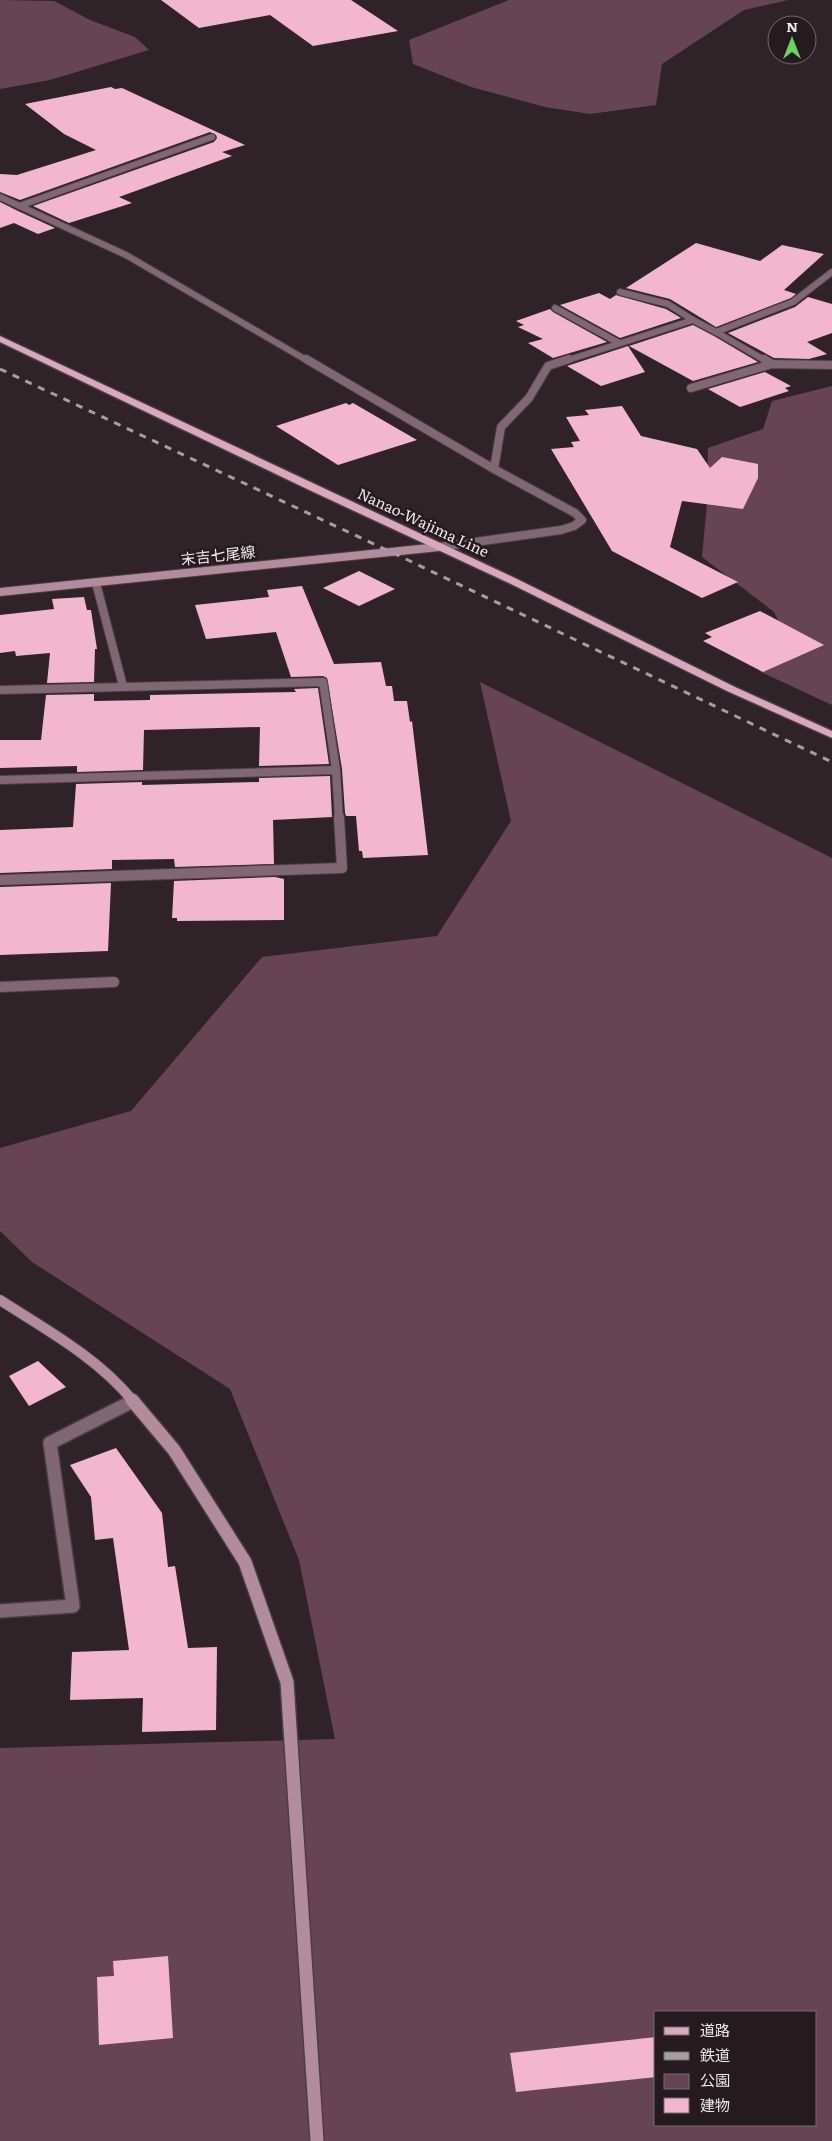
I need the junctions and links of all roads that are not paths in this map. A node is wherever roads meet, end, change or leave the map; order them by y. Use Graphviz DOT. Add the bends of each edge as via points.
graph roads {
  1 [pos="212,137"];
  2 [pos="0,197"];
  3 [pos="19,206"];
  4 [pos="832,272"];
  5 [pos="620,292"];
  6 [pos="555,308"];
  7 [pos="693,320"];
  8 [pos="716,332"];
  9 [pos="0,339"];
  10 [pos="619,344"];
  11 [pos="772,364"];
  12 [pos="832,365"];
  13 [pos="690,388"];
  14 [pos="494,469"];
  15 [pos="439,547"];
  16 [pos="96,583"];
  17 [pos="0,592"];
  18 [pos="123,686"];
  19 [pos="0,690"];
  20 [pos="832,735"];
  21 [pos="336,770"];
  22 [pos="0,780"];
  23 [pos="0,880"];
  24 [pos="114,982"];
  25 [pos="0,987"];
  26 [pos="0,1300"];
  27 [pos="133,1401"];
  28 [pos="0,1611"];
  29 [pos="317,2141"];
  1 -- 3 [label="street"];
  2 -- 3 [label="street"];
  3 -- 14 [label="street" via="126,255"];
  4 -- 8 [label="street" via="793,302"];
  5 -- 7 [label="street" via="668,304"];
  6 -- 10 [label="street"];
  7 -- 8 [label="street"];
  7 -- 10 [label="street"];
  8 -- 11 [label="street"];
  9 -- 15 [label="main road, Nanao-Wajima Line"];
  10 -- 14 [label="street" via="548,366 529,398 501,427"];
  11 -- 12 [label="street"];
  11 -- 13 [label="street"];
  14 -- 15 [label="street" via="582,520 561,530"];
  15 -- 16 [label="street, 末吉七尾線"];
  15 -- 20 [label="main road, Nanao-Wajima Line"];
  16 -- 17 [label="street, 末吉七尾線"];
  16 -- 18 [label="street"];
  18 -- 19 [label="street"];
  18 -- 21 [label="street" via="323,682"];
  21 -- 22 [label="street"];
  21 -- 23 [label="street" via="342,868"];
  24 -- 25 [label="street"];
  26 -- 27 [label="street" via="68,1343 120,1385"];
  27 -- 28 [label="street" via="50,1443 73,1606"];
  27 -- 29 [label="street" via="174,1450 245,1562 288,1682"];
}
